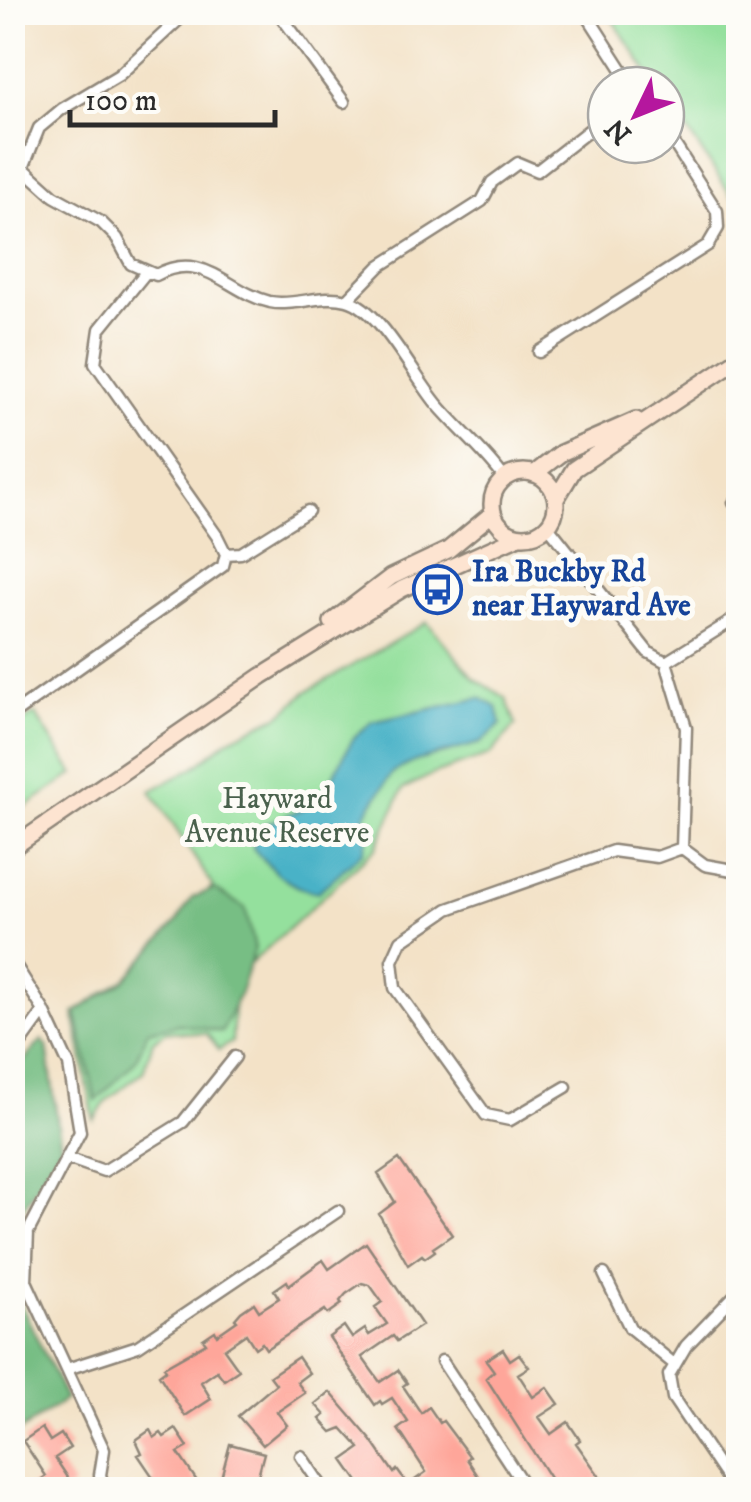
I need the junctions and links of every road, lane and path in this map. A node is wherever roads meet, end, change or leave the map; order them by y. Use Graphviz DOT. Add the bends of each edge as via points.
graph roads {
  1 [pos="187,12"];
  2 [pos="278,12"];
  3 [pos="585,12"];
  4 [pos="619,65"];
  5 [pos="344,102"];
  6 [pos="586,133"];
  7 [pos="686,162"];
  8 [pos="24,168"];
  9 [pos="12,179"];
  10 [pos="147,270"];
  11 [pos="347,300"];
  12 [pos="539,352"];
  13 [pos="738,359"];
  14 [pos="664,408"];
  15 [pos="534,474"];
  16 [pos="504,479"];
  17 [pos="556,499"];
  18 [pos="308,511"];
  19 [pos="493,513"];
  20 [pos="548,526"];
  21 [pos="519,536"];
  22 [pos="226,554"];
  23 [pos="738,618"];
  24 [pos="666,662"];
  25 [pos="262,676"];
  26 [pos="12,715"];
  27 [pos="12,848"];
  28 [pos="682,848"];
  29 [pos="738,871"];
  30 [pos="12,960"];
  31 [pos="44,1011"];
  32 [pos="12,1055"];
  33 [pos="235,1058"];
  34 [pos="566,1087"];
  35 [pos="67,1158"];
  36 [pos="338,1212"];
  37 [pos="604,1274"];
  38 [pos="738,1292"];
  39 [pos="442,1362"];
  40 [pos="674,1364"];
  41 [pos="67,1369"];
  42 [pos="301,1456"];
  43 [pos="106,1490"];
  44 [pos="324,1490"];
  45 [pos="526,1490"];
  46 [pos="736,1490"];
  1 -- 8 [label="street" via="119,75 39,128"];
  2 -- 5 [label="street"];
  3 -- 4 [label="street"];
  6 -- 11 [label="street" via="537,171 518,163 492,182 482,200 380,266"];
  7 -- 12 [label="street" via="717,211 718,228 708,246"];
  8 -- 9 [label="street"];
  8 -- 10 [label="street" via="54,196 101,222 130,264"];
  10 -- 11 [label="street" via="156,275 175,264 198,268 270,302"];
  10 -- 22 [label="street" via="100,328 96,363"];
  11 -- 16 [label="street" via="373,316 438,405"];
  13 -- 14 [label="street"];
  14 -- 15 [label="street" via="560,453"];
  14 -- 17 [label="street" via="574,469"];
  15 -- 16 [label="street"];
  15 -- 17 [label="street"];
  16 -- 19 [label="street"];
  17 -- 20 [label="street"];
  18 -- 22 [label="street" via="241,553"];
  19 -- 21 [label="street"];
  19 -- 25 [label="street" via="448,550 391,577"];
  20 -- 21 [label="street"];
  20 -- 24 [label="street" via="648,652"];
  21 -- 25 [label="street" via="402,589"];
  22 -- 26 [label="street" via="222,566"];
  23 -- 24 [label="street"];
  24 -- 28 [label="street" via="686,728"];
  25 -- 27 [label="street"];
  28 -- 29 [label="street" via="706,865"];
  28 -- 34 [label="street" via="657,857 613,851 448,909 401,941 392,960 395,988 486,1114 510,1120"];
  30 -- 31 [label="street"];
  31 -- 32 [label="street"];
  31 -- 35 [label="street" via="69,1065 80,1132"];
  33 -- 35 [label="street" via="183,1122 104,1171"];
  35 -- 41 [label="street" via="28,1232 26,1280"];
  36 -- 41 [label="street" via="138,1346"];
  37 -- 40 [label="street" via="630,1328"];
  38 -- 40 [label="street"];
  39 -- 45 [label="street"];
  40 -- 46 [label="street" via="672,1398"];
  41 -- 43 [label="street" via="104,1450 100,1475"];
  42 -- 44 [label="street"];
}
